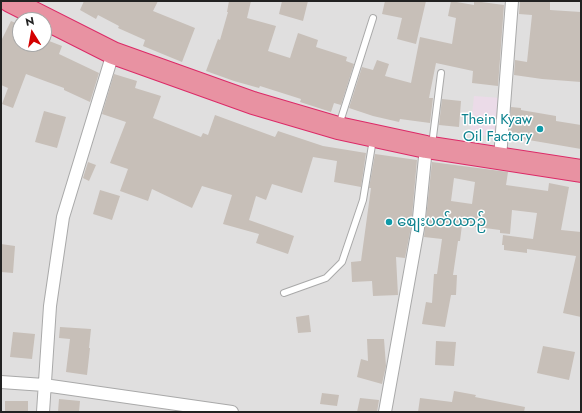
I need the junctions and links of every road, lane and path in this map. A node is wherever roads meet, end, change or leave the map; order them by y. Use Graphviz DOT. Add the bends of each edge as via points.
graph roads {
  1 [pos="10,1"];
  2 [pos="512,1"];
  3 [pos="373,18"];
  4 [pos="113,52"];
  5 [pos="441,73"];
  6 [pos="338,128"];
  7 [pos="374,136"];
  8 [pos="428,147"];
  9 [pos="500,158"];
  10 [pos="581,171"];
  11 [pos="284,293"];
  12 [pos="1,382"];
  13 [pos="44,385"];
  14 [pos="43,412"];
  15 [pos="232,412"];
  16 [pos="385,412"];
  1 -- 4 [label="highway"];
  2 -- 9 [label="street"];
  3 -- 6 [label="lane"];
  4 -- 6 [label="highway" via="252,103"];
  4 -- 13 [label="street" via="63,217 50,306"];
  5 -- 8 [label="lane"];
  6 -- 7 [label="highway"];
  7 -- 8 [label="highway"];
  7 -- 11 [label="lane" via="363,200 342,262 326,278"];
  8 -- 9 [label="highway"];
  8 -- 16 [label="street" via="418,228"];
  9 -- 10 [label="highway"];
  12 -- 13 [label="street"];
  13 -- 14 [label="street"];
  13 -- 15 [label="street"];
}
